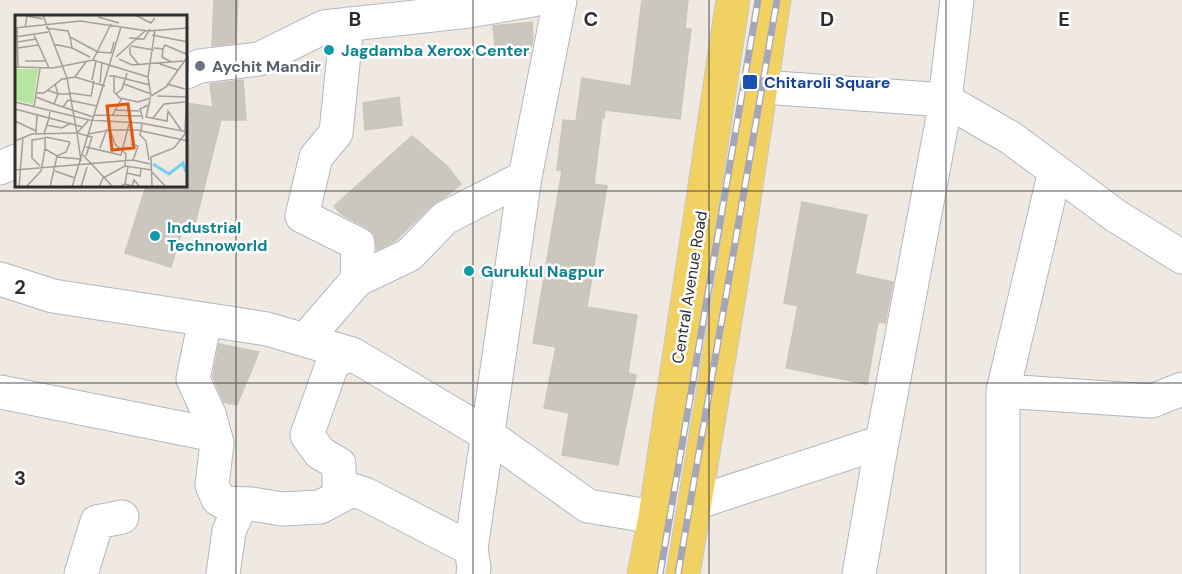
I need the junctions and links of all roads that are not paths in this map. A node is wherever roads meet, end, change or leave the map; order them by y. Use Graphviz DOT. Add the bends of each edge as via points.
graph roads {
  1 [pos="533,0"];
  2 [pos="560,0"];
  3 [pos="732,0"];
  4 [pos="774,0"];
  5 [pos="957,0"];
  6 [pos="347,24"];
  7 [pos="188,71"];
  8 [pos="761,87"];
  9 [pos="945,100"];
  10 [pos="15,161"];
  11 [pos="0,168"];
  12 [pos="1055,171"];
  13 [pos="525,177"];
  14 [pos="1182,257"];
  15 [pos="0,279"];
  16 [pos="357,280"];
  17 [pos="205,320"];
  18 [pos="305,340"];
  19 [pos="352,354"];
  20 [pos="1182,388"];
  21 [pos="1003,391"];
  22 [pos="0,392"];
  23 [pos="215,435"];
  24 [pos="488,435"];
  25 [pos="882,442"];
  26 [pos="339,496"];
  27 [pos="696,503"];
  28 [pos="241,504"];
  29 [pos="122,517"];
  30 [pos="655,517"];
  31 [pos="472,562"];
  32 [pos="81,574"];
  33 [pos="223,574"];
  34 [pos="644,574"];
  35 [pos="683,574"];
  36 [pos="860,574"];
  37 [pos="1003,574"];
  1 -- 6 [label="street"];
  2 -- 13 [label="street"];
  3 -- 30 [label="main road, Central Avenue Road"];
  4 -- 8 [label="main road"];
  5 -- 9 [label="street"];
  6 -- 7 [label="street" via="324,27 259,59 200,66"];
  6 -- 16 [label="street" via="336,133 316,157 302,216 358,244"];
  8 -- 9 [label="street"];
  8 -- 27 [label="main road"];
  9 -- 12 [label="street" via="1011,138"];
  9 -- 25 [label="street"];
  10 -- 11 [label="street"];
  12 -- 14 [label="street" via="1116,216"];
  12 -- 21 [label="street"];
  13 -- 16 [label="street" via="445,218 409,255"];
  13 -- 24 [label="street"];
  15 -- 17 [label="street" via="53,296"];
  16 -- 18 [label="street"];
  17 -- 18 [label="street" via="267,329"];
  17 -- 23 [label="street" via="193,379"];
  18 -- 19 [label="street"];
  19 -- 24 [label="street"];
  19 -- 26 [label="street" via="333,362 307,435 320,453 339,464"];
  20 -- 21 [label="street" via="1152,401"];
  21 -- 37 [label="street"];
  22 -- 23 [label="street"];
  23 -- 28 [label="street" via="214,494 225,503"];
  24 -- 30 [label="street" via="588,506"];
  24 -- 31 [label="street"];
  25 -- 27 [label="street"];
  25 -- 36 [label="street"];
  26 -- 28 [label="street" via="320,507 282,509"];
  26 -- 31 [label="street" via="352,490 365,494"];
  27 -- 35 [label="main road"];
  28 -- 33 [label="street" via="229,531"];
  29 -- 32 [label="street" via="97,522"];
  30 -- 34 [label="main road, Central Avenue Road"];
}
